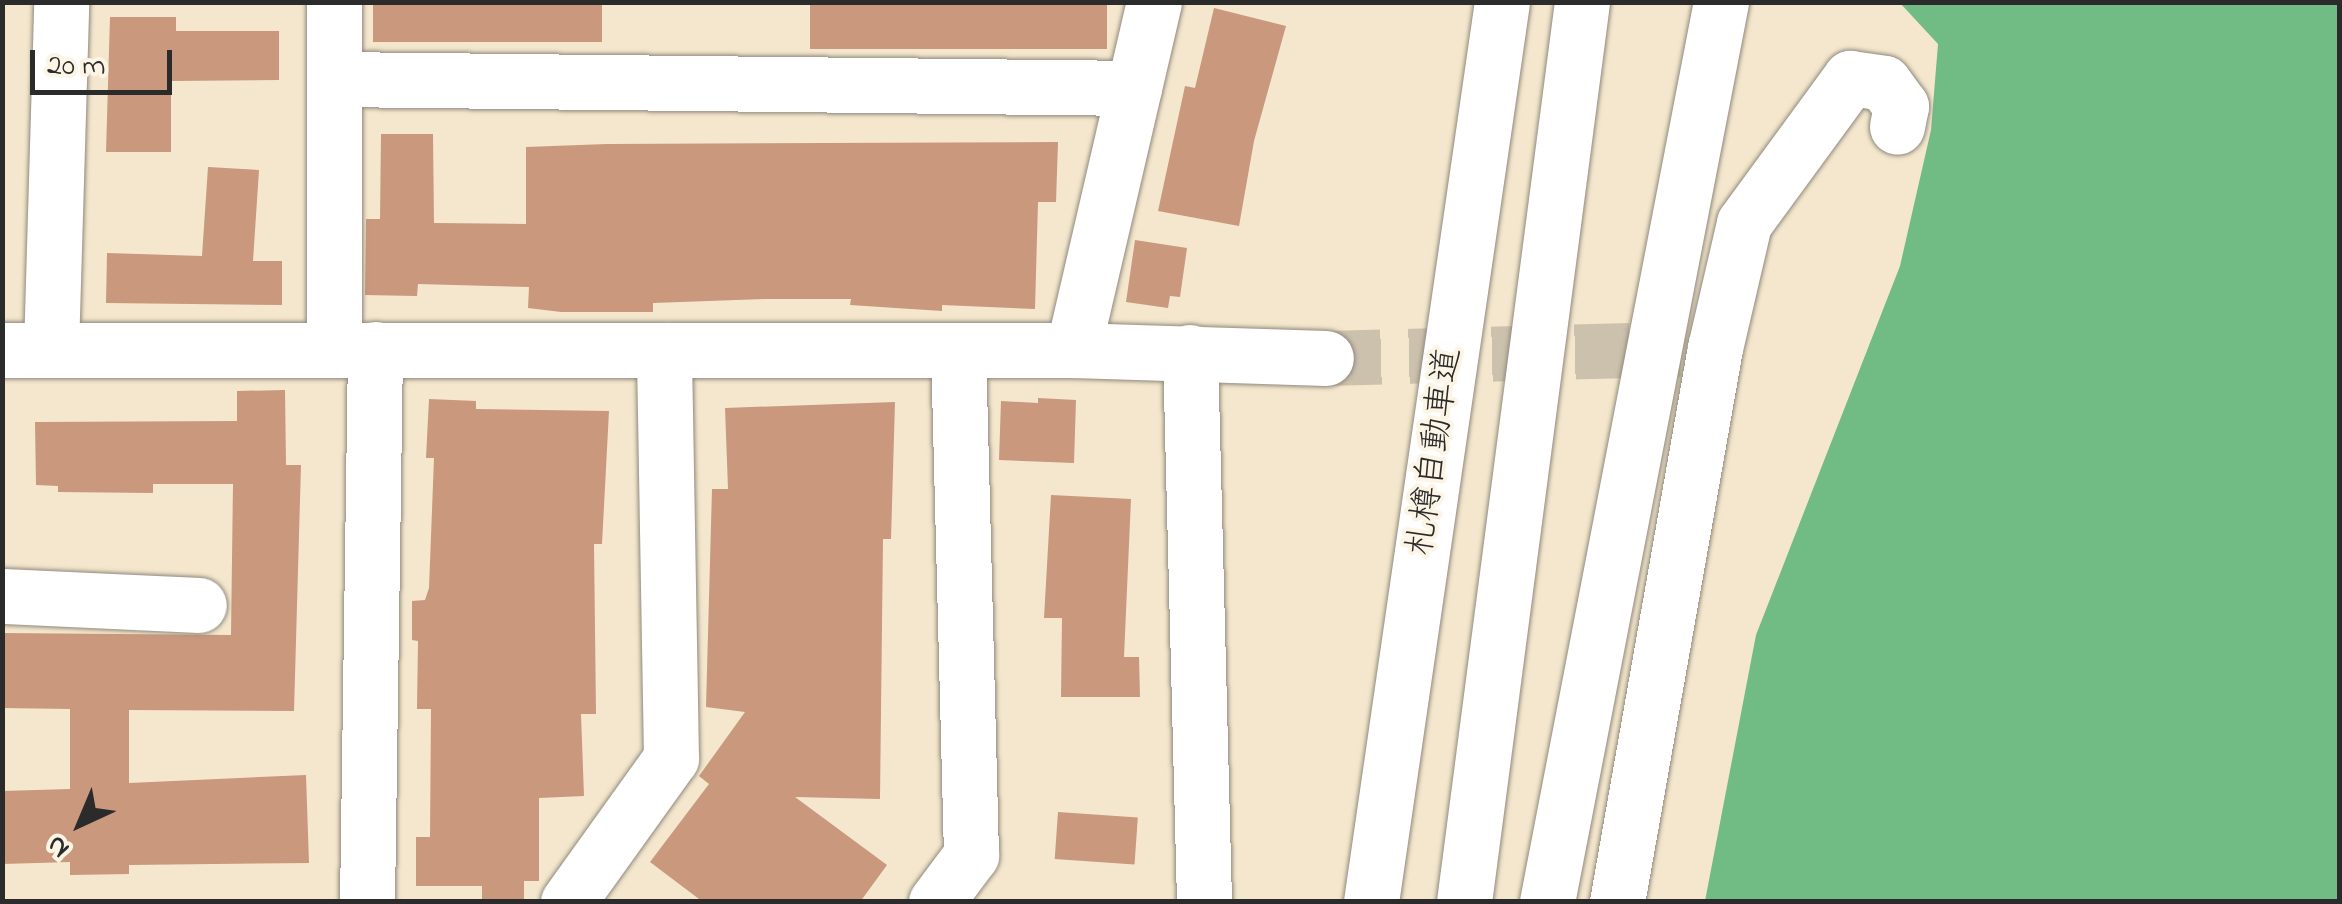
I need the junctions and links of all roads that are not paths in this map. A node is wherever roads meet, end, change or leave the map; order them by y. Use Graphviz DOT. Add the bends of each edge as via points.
graph roads {
  1 [pos="61,2"];
  2 [pos="334,2"];
  3 [pos="1154,2"];
  4 [pos="1502,2"];
  5 [pos="1582,2"];
  6 [pos="1721,2"];
  7 [pos="334,79"];
  8 [pos="1134,88"];
  9 [pos="1897,127"];
  10 [pos="355,349"];
  11 [pos="27,350"];
  12 [pos="664,350"];
  13 [pos="958,350"];
  14 [pos="1073,350"];
  15 [pos="1190,352"];
  16 [pos="1326,358"];
  17 [pos="2,596"];
  18 [pos="199,605"];
  19 [pos="366,902"];
  20 [pos="568,902"];
  21 [pos="936,902"];
  22 [pos="1204,902"];
  23 [pos="1370,902"];
  24 [pos="1464,902"];
  25 [pos="1547,902"];
  26 [pos="1617,902"];
  1 -- 11 [label="main road"];
  2 -- 7 [label="main road"];
  3 -- 8 [label="main road"];
  4 -- 23 [label="main road, 札樽自動車道"];
  5 -- 24 [label="main road"];
  6 -- 25 [label="main road"];
  7 -- 8 [label="main road"];
  7 -- 10 [label="main road"];
  8 -- 14 [label="main road"];
  9 -- 26 [label="main road" via="1902,106 1884,82 1850,78 1744,223 1698,349"];
  10 -- 11 [label="main road"];
  10 -- 12 [label="main road"];
  10 -- 19 [label="main road"];
  12 -- 13 [label="main road"];
  12 -- 20 [label="main road" via="670,758"];
  13 -- 14 [label="main road"];
  13 -- 21 [label="main road" via="971,856"];
  14 -- 15 [label="main road"];
  15 -- 16 [label="main road"];
  15 -- 22 [label="main road"];
  17 -- 18 [label="main road"];
}
